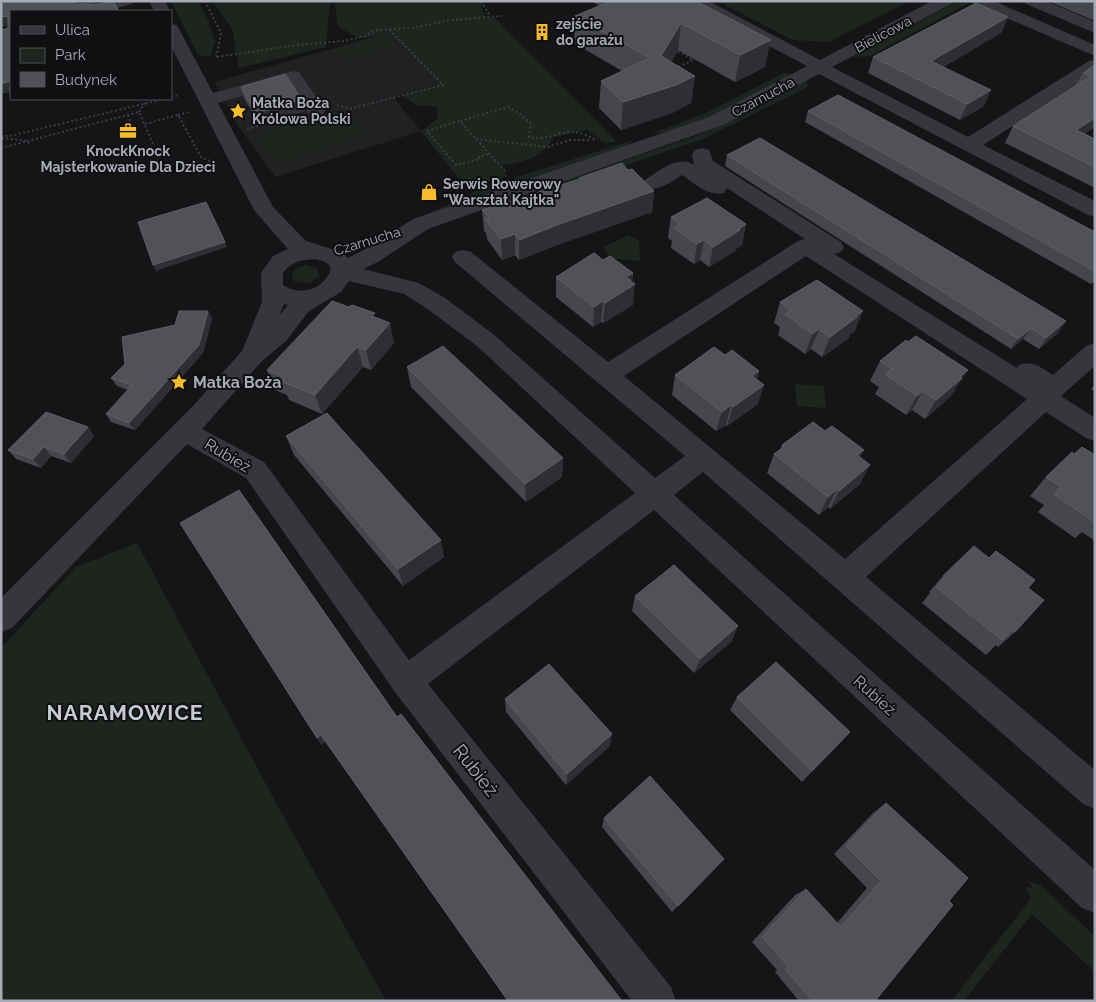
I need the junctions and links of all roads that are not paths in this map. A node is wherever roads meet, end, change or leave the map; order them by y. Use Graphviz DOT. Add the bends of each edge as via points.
graph roads {
  1 [pos="126,1"];
  2 [pos="696,1"];
  3 [pos="945,1"];
  4 [pos="980,1"];
  5 [pos="1032,1"];
  6 [pos="92,10"];
  7 [pos="1095,28"];
  8 [pos="172,31"];
  9 [pos="1092,47"];
  10 [pos="1095,65"];
  11 [pos="821,66"];
  12 [pos="206,100"];
  13 [pos="316,110"];
  14 [pos="968,145"];
  15 [pos="702,154"];
  16 [pos="652,184"];
  17 [pos="264,210"];
  18 [pos="1095,210"];
  19 [pos="408,232"];
  20 [pos="806,246"];
  21 [pos="317,251"];
  22 [pos="464,257"];
  23 [pos="277,264"];
  24 [pos="341,270"];
  25 [pos="404,285"];
  26 [pos="273,288"];
  27 [pos="320,295"];
  28 [pos="448,312"];
  29 [pos="1095,352"];
  30 [pos="252,356"];
  31 [pos="607,375"];
  32 [pos="1045,398"];
  33 [pos="1095,431"];
  34 [pos="184,432"];
  35 [pos="704,458"];
  36 [pos="655,494"];
  37 [pos="845,577"];
  38 [pos="1,618"];
  39 [pos="406,681"];
  40 [pos="1095,792"];
  41 [pos="1095,895"];
  42 [pos="657,1001"];
  1 -- 6 [label="street"];
  2 -- 11 [label="street"];
  3 -- 11 [label="street, Bielicowa"];
  4 -- 9 [label="street"];
  5 -- 7 [label="street" via="1072,15"];
  8 -- 12 [label="street"];
  10 -- 14 [label="street"];
  11 -- 14 [label="street"];
  11 -- 19 [label="street, Czarnucha" via="716,122 463,208"];
  12 -- 13 [label="street" via="292,76"];
  12 -- 17 [label="street"];
  14 -- 18 [label="street"];
  15 -- 29 [label="street" via="703,164 1055,388"];
  16 -- 20 [label="street" via="682,166"];
  17 -- 21 [label="street" via="298,246"];
  17 -- 23 [label="street" via="265,227 278,256"];
  19 -- 21 [label="street, Czarnucha" via="399,230 336,252"];
  19 -- 24 [label="street, Czarnucha"];
  19 -- 25 [label="street" via="396,250 392,266 394,274"];
  20 -- 31 [label="street"];
  20 -- 32 [label="street"];
  21 -- 23 [label="street" via="290,256"];
  21 -- 24 [label="street" via="332,256"];
  22 -- 31 [label="street"];
  23 -- 26 [label="street" via="270,276"];
  24 -- 25 [label="street, Rubież"];
  24 -- 27 [label="street" via="335,285"];
  25 -- 28 [label="street, Rubież"];
  26 -- 27 [label="street" via="289,298"];
  26 -- 30 [label="street, Rubież" via="272,302"];
  27 -- 28 [label="street, Rubież" via="343,290 373,293"];
  27 -- 30 [label="street, Rubież" via="304,304 274,339"];
  28 -- 36 [label="street, Rubież" via="485,340"];
  30 -- 34 [label="street, Rubież"];
  31 -- 35 [label="street"];
  32 -- 33 [label="street"];
  32 -- 37 [label="street"];
  34 -- 38 [label="street, Rubież"];
  34 -- 39 [label="street, Rubież" via="255,470"];
  35 -- 36 [label="street"];
  35 -- 37 [label="street"];
  36 -- 39 [label="street"];
  36 -- 41 [label="street, Rubież"];
  37 -- 40 [label="street"];
  39 -- 42 [label="street, Rubież"];
}
